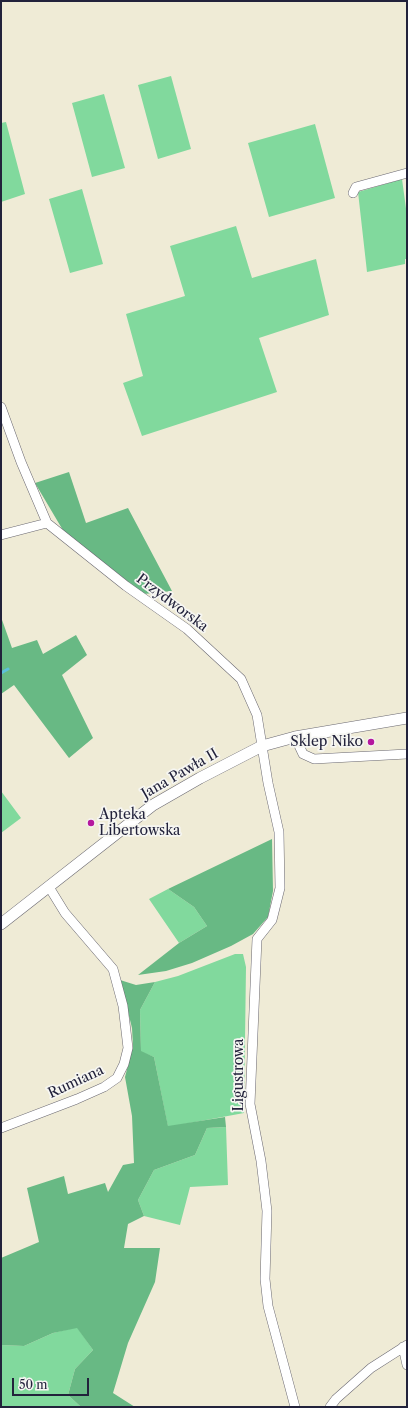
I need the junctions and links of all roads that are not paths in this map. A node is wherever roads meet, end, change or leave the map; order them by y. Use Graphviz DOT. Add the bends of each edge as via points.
graph roads {
  1 [pos="407,173"];
  2 [pos="353,193"];
  3 [pos="1,407"];
  4 [pos="47,523"];
  5 [pos="1,535"];
  6 [pos="407,718"];
  7 [pos="296,736"];
  8 [pos="262,746"];
  9 [pos="407,754"];
  10 [pos="49,887"];
  11 [pos="1,924"];
  12 [pos="1,1128"];
  13 [pos="405,1346"];
  14 [pos="407,1365"];
  15 [pos="294,1407"];
  16 [pos="330,1407"];
  1 -- 2 [label="street" via="356,187"];
  3 -- 4 [label="street, Przydworska"];
  4 -- 5 [label="street"];
  4 -- 8 [label="street, Przydworska" via="126,586 187,629 240,679 257,715"];
  6 -- 7 [label="street, Jana Pawła II"];
  7 -- 8 [label="street, Jana Pawła II"];
  7 -- 9 [label="street" via="303,754 314,760"];
  8 -- 10 [label="street, Jana Pawła II" via="153,805"];
  8 -- 15 [label="street, Ligustrowa" via="279,832 280,888 272,920 257,939 250,1104 267,1211 265,1279 268,1306"];
  10 -- 11 [label="street, Jana Pawła II"];
  10 -- 12 [label="street, Rumiana" via="65,913 113,969 123,1006 128,1048 117,1078 104,1087"];
  13 -- 14 [label="street"];
  13 -- 16 [label="street" via="371,1368"];
}
